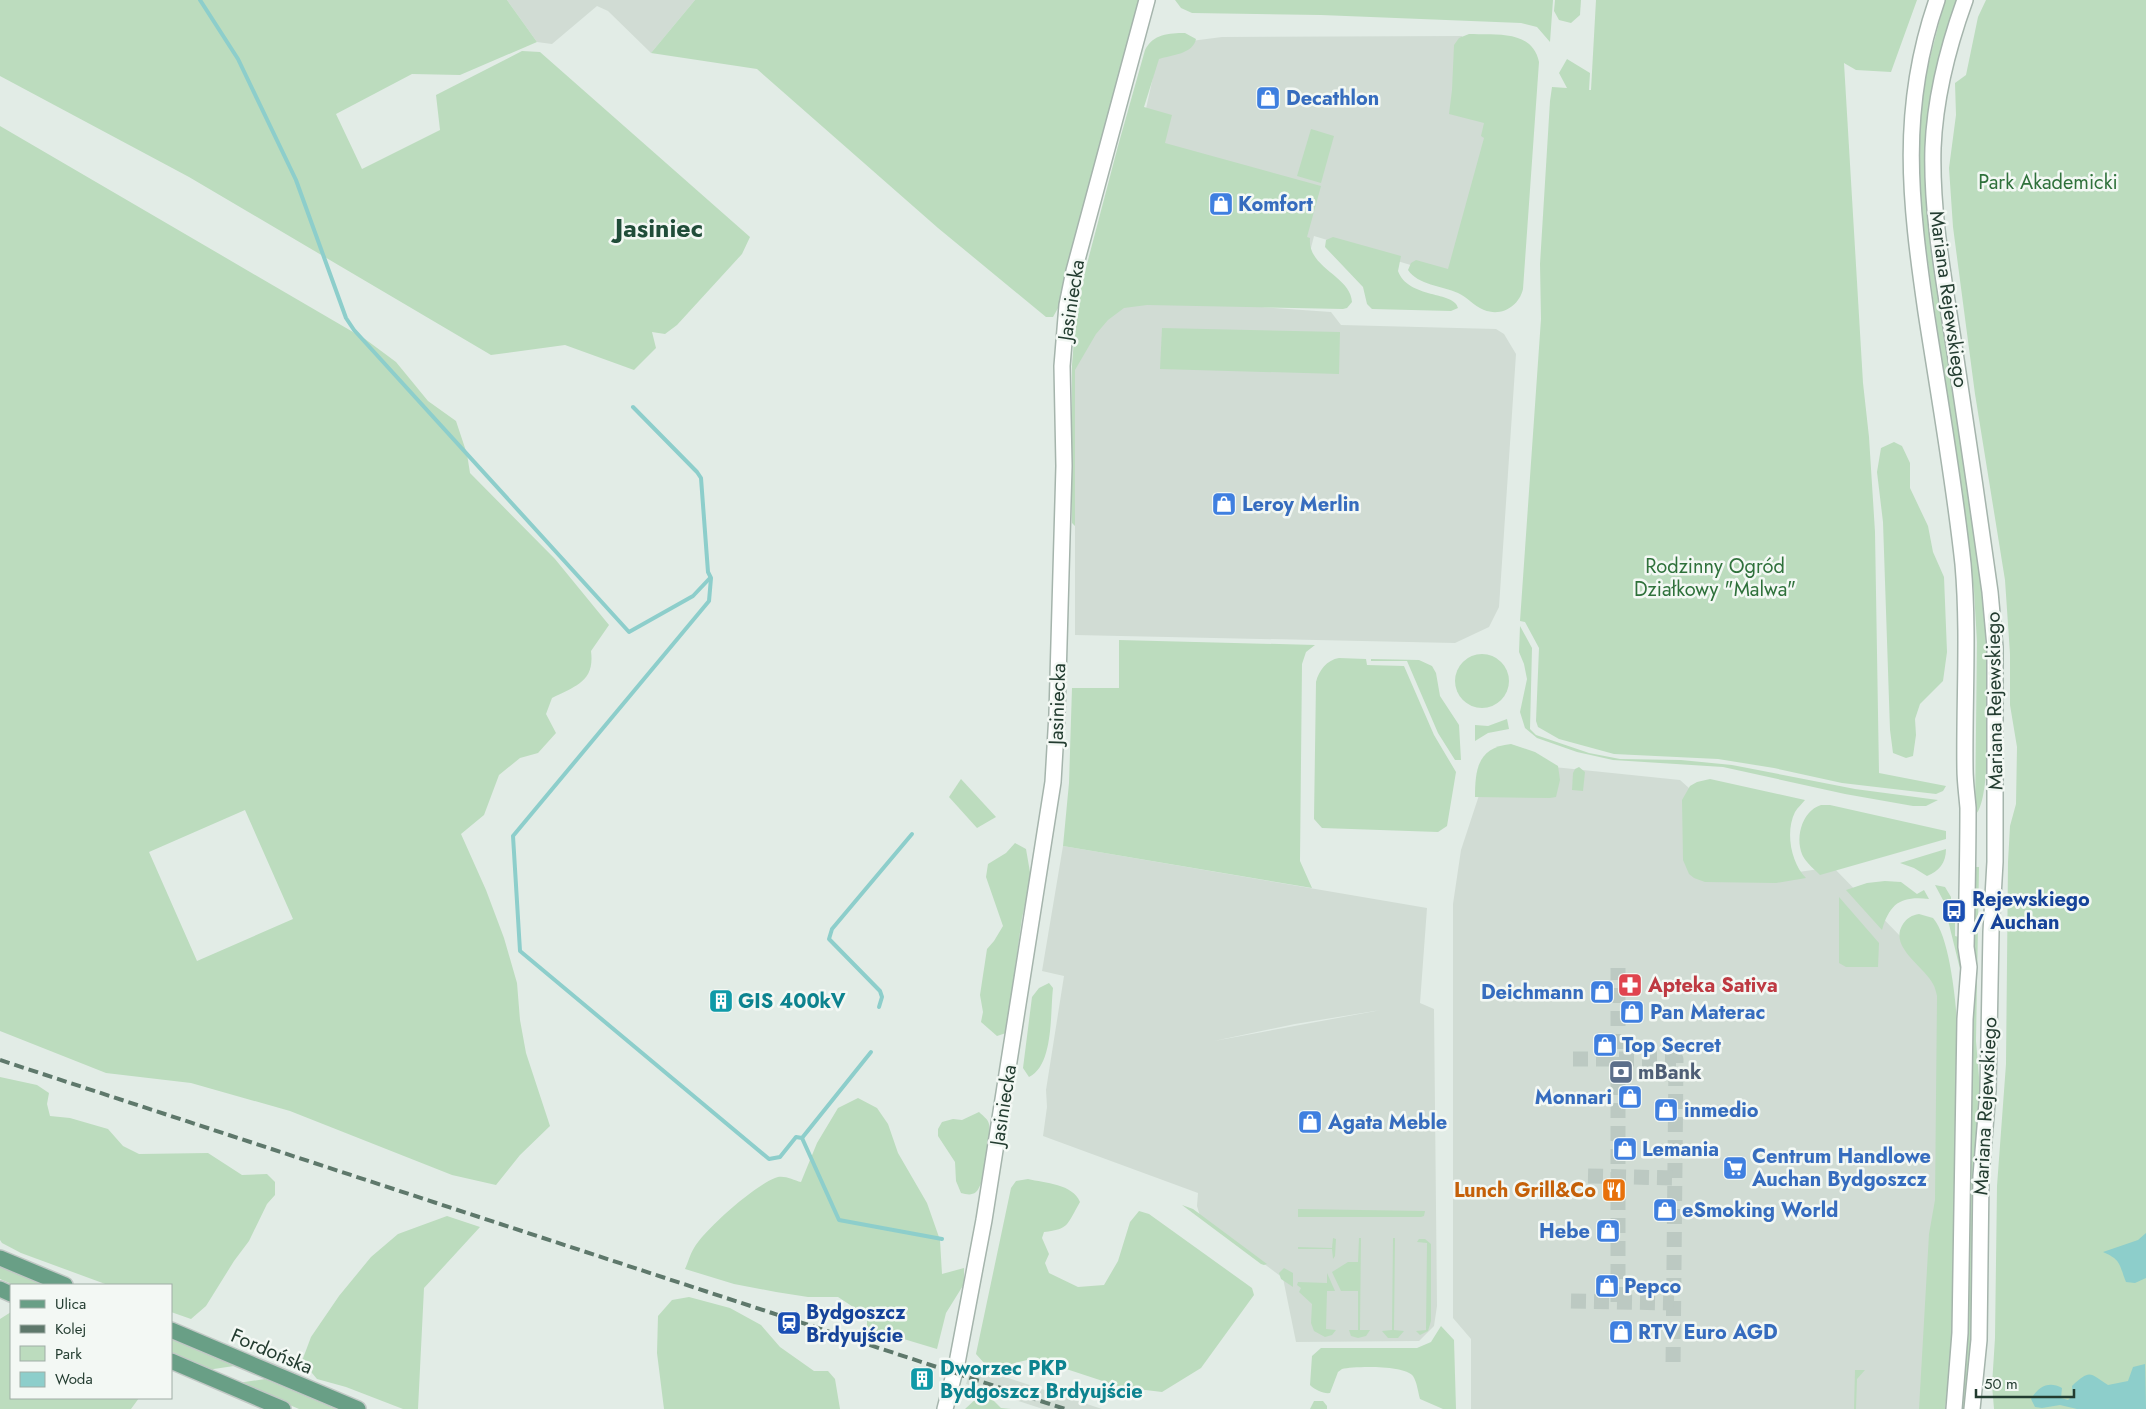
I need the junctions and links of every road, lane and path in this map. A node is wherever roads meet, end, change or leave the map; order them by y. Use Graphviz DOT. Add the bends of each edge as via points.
graph roads {
  1 [pos="1147,0"];
  2 [pos="1938,0"];
  3 [pos="1965,0"];
  4 [pos="0,1258"];
  5 [pos="63,1284"];
  6 [pos="172,1330"];
  7 [pos="172,1361"];
  8 [pos="283,1409"];
  9 [pos="358,1409"];
  10 [pos="945,1409"];
  11 [pos="1954,1409"];
  12 [pos="1972,1409"];
  1 -- 10 [label="street, Jasiniecka" via="1067,305 1062,366 1064,466 1053,782 984,1220"];
  2 -- 11 [label="street, Mariana Rejewskiego" via="1925,42 1916,90 1910,170 1916,238 1962,554 1966,622 1964,772 1968,805 1966,946 1969,975 1965,1019 1960,1333"];
  3 -- 12 [label="street, Mariana Rejewskiego" via="1943,75 1933,159 1940,250 1990,592 1995,647 1996,862 1991,932 1988,1091 1981,1176 1979,1340"];
  4 -- 5 [label="main road"];
  6 -- 9 [label="main road, Fordońska"];
  7 -- 8 [label="main road"];
}
